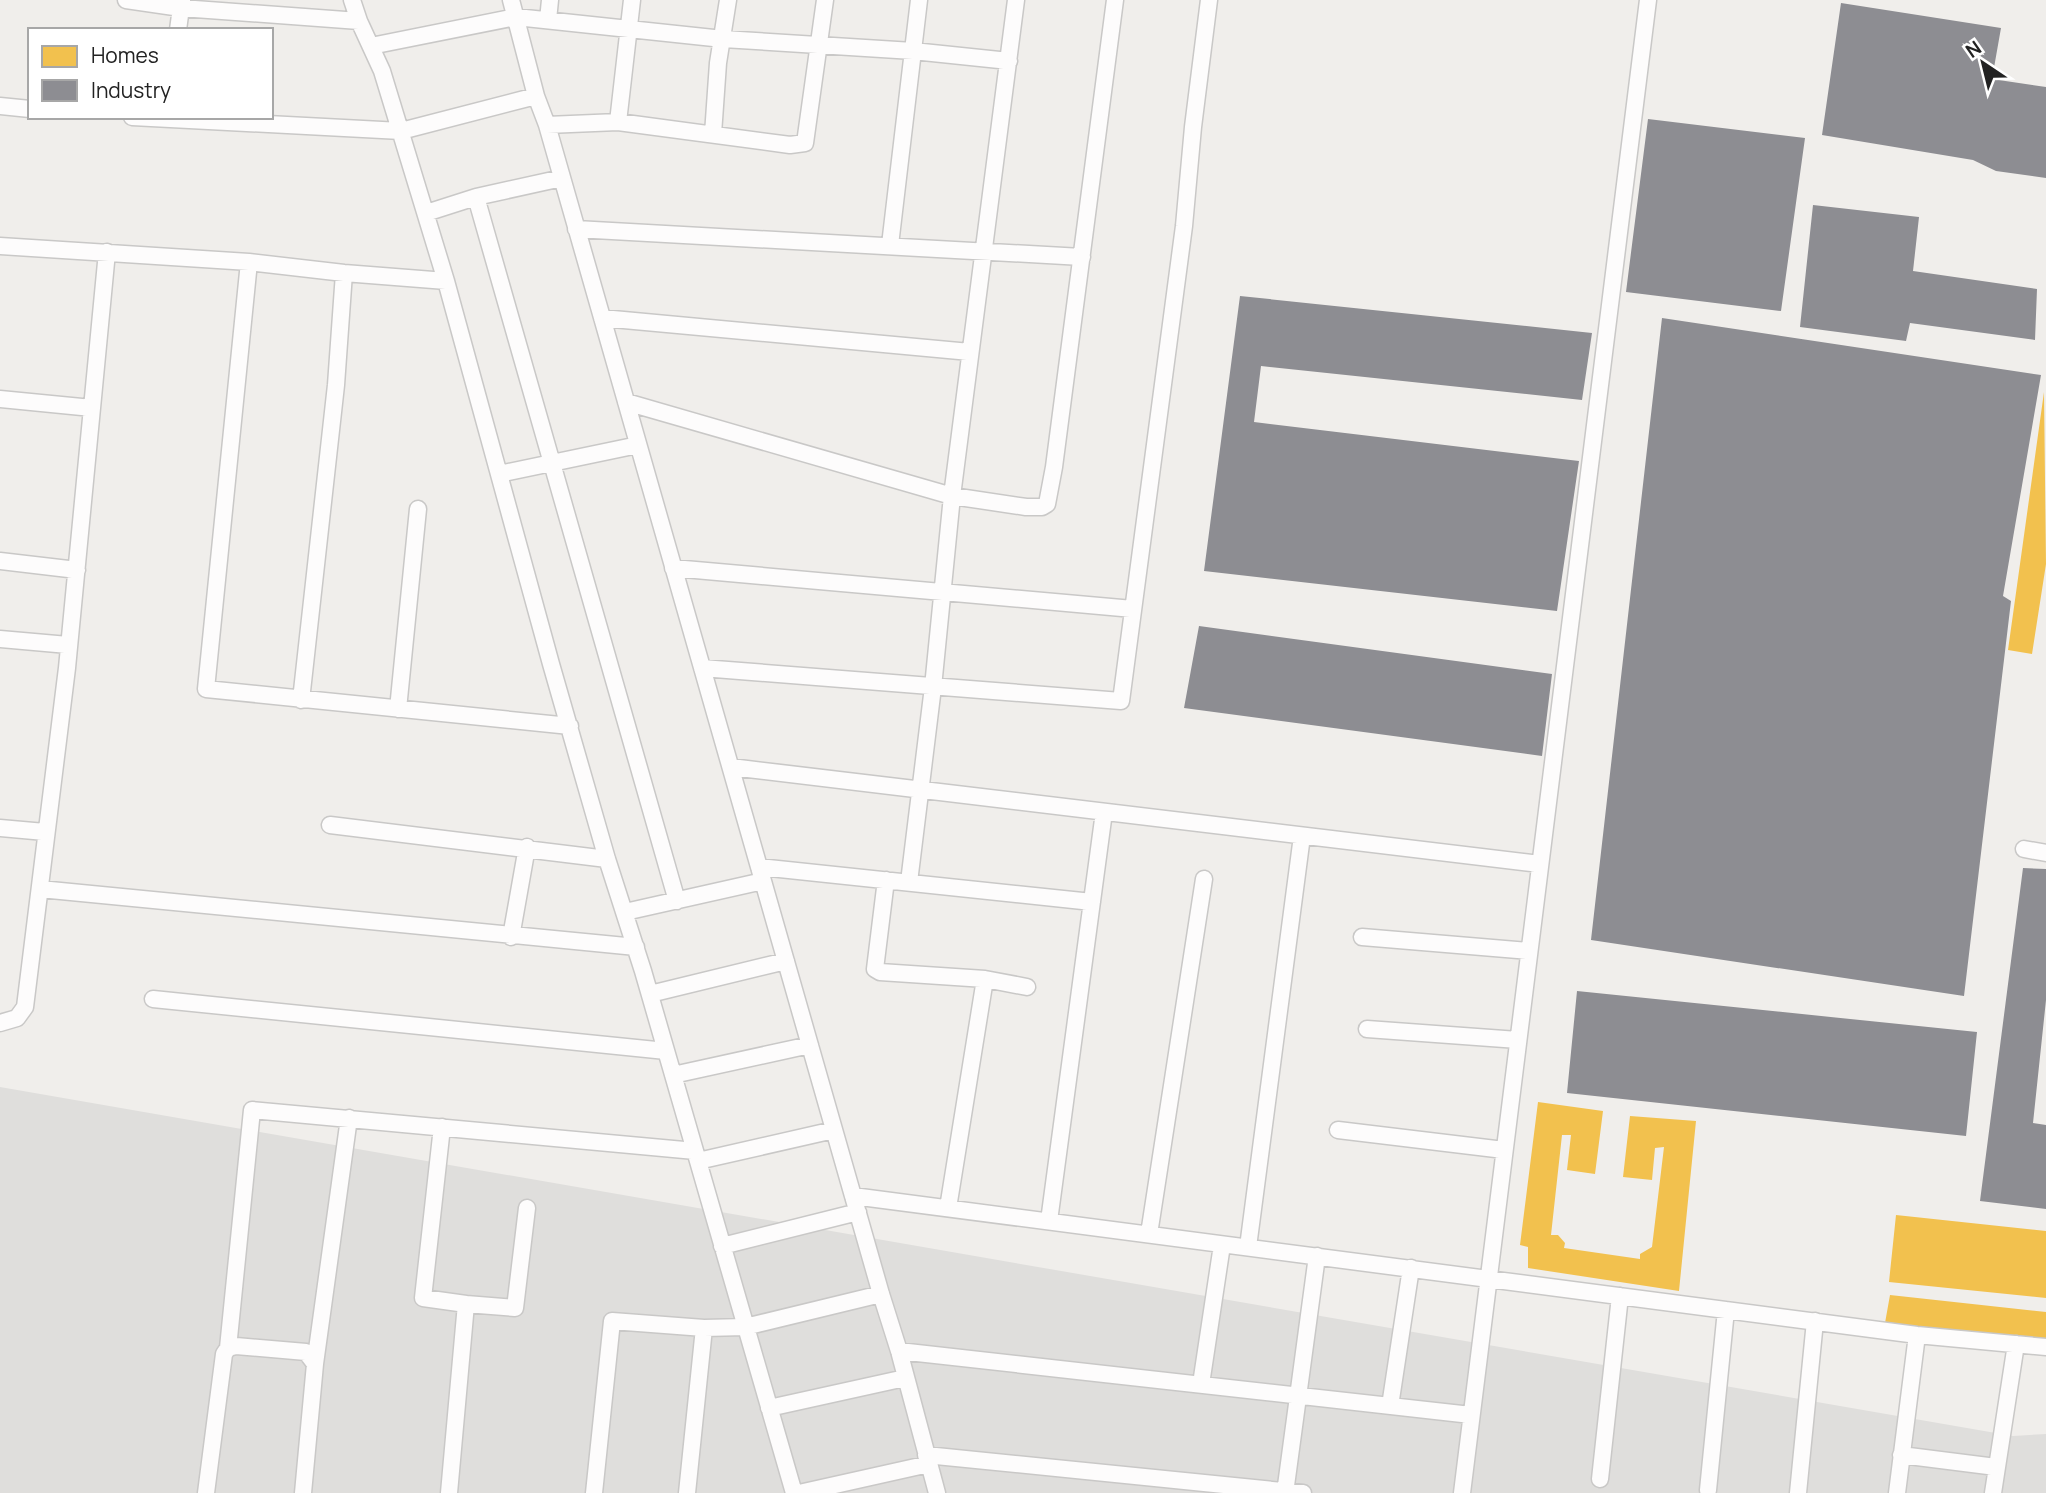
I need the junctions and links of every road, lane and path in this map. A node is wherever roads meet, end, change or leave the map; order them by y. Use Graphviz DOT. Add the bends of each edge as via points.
graph roads {
  1 [pos="126,0"];
  2 [pos="352,0"];
  3 [pos="511,0"];
  4 [pos="550,0"];
  5 [pos="632,0"];
  6 [pos="728,0"];
  7 [pos="825,0"];
  8 [pos="919,0"];
  9 [pos="1016,0"];
  10 [pos="1115,0"];
  11 [pos="1209,0"];
  12 [pos="1648,0"];
  13 [pos="181,4"];
  14 [pos="516,17"];
  15 [pos="548,20"];
  16 [pos="359,21"];
  17 [pos="178,28"];
  18 [pos="629,29"];
  19 [pos="723,39"];
  20 [pos="371,46"];
  21 [pos="820,46"];
  22 [pos="913,51"];
  23 [pos="1009,61"];
  24 [pos="536,96"];
  25 [pos="0,106"];
  26 [pos="28,109"];
  27 [pos="169,119"];
  28 [pos="618,121"];
  29 [pos="547,125"];
  30 [pos="401,131"];
  31 [pos="713,134"];
  32 [pos="562,178"];
  33 [pos="476,197"];
  34 [pos="426,213"];
  35 [pos="576,229"];
  36 [pos="890,245"];
  37 [pos="0,246"];
  38 [pos="983,251"];
  39 [pos="107,252"];
  40 [pos="1082,257"];
  41 [pos="249,262"];
  42 [pos="344,273"];
  43 [pos="446,281"];
  44 [pos="602,318"];
  45 [pos="970,352"];
  46 [pos="0,399"];
  47 [pos="626,402"];
  48 [pos="92,408"];
  49 [pos="638,446"];
  50 [pos="554,464"];
  51 [pos="499,474"];
  52 [pos="952,496"];
  53 [pos="418,509"];
  54 [pos="0,561"];
  55 [pos="674,568"];
  56 [pos="76,570"];
  57 [pos="943,592"];
  58 [pos="1132,609"];
  59 [pos="0,639"];
  60 [pos="68,645"];
  61 [pos="702,668"];
  62 [pos="933,687"];
  63 [pos="301,700"];
  64 [pos="398,709"];
  65 [pos="570,726"];
  66 [pos="731,767"];
  67 [pos="919,790"];
  68 [pos="1104,812"];
  69 [pos="330,825"];
  70 [pos="0,828"];
  71 [pos="46,832"];
  72 [pos="1302,836"];
  73 [pos="527,847"];
  74 [pos="2024,849"];
  75 [pos="2046,853"];
  76 [pos="607,859"];
  77 [pos="1540,864"];
  78 [pos="761,874"];
  79 [pos="1204,879"];
  80 [pos="886,880"];
  81 [pos="909,882"];
  82 [pos="40,889"];
  83 [pos="677,901"];
  84 [pos="1092,902"];
  85 [pos="625,912"];
  86 [pos="511,937"];
  87 [pos="1362,937"];
  88 [pos="636,947"];
  89 [pos="1529,951"];
  90 [pos="786,961"];
  91 [pos="985,979"];
  92 [pos="1027,987"];
  93 [pos="650,994"];
  94 [pos="153,999"];
  95 [pos="0,1023"];
  96 [pos="1367,1029"];
  97 [pos="1518,1040"];
  98 [pos="810,1045"];
  99 [pos="666,1051"];
  100 [pos="673,1075"];
  101 [pos="349,1118"];
  102 [pos="442,1127"];
  103 [pos="834,1130"];
  104 [pos="1338,1130"];
  105 [pos="1504,1150"];
  106 [pos="696,1156"];
  107 [pos="853,1196"];
  108 [pos="527,1208"];
  109 [pos="948,1208"];
  110 [pos="858,1212"];
  111 [pos="1049,1221"];
  112 [pos="1149,1234"];
  113 [pos="1222,1245"];
  114 [pos="722,1246"];
  115 [pos="1248,1247"];
  116 [pos="1317,1256"];
  117 [pos="1411,1268"];
  118 [pos="1488,1278"];
  119 [pos="881,1294"];
  120 [pos="1620,1296"];
  121 [pos="466,1304"];
  122 [pos="1726,1310"];
  123 [pos="1815,1321"];
  124 [pos="746,1327"];
  125 [pos="704,1328"];
  126 [pos="1917,1335"];
  127 [pos="2016,1344"];
  128 [pos="2046,1347"];
  129 [pos="228,1348"];
  130 [pos="899,1352"];
  131 [pos="315,1364"];
  132 [pos="905,1378"];
  133 [pos="1201,1384"];
  134 [pos="1300,1396"];
  135 [pos="1390,1406"];
  136 [pos="769,1408"];
  137 [pos="1471,1415"];
  138 [pos="1901,1455"];
  139 [pos="928,1459"];
  140 [pos="1996,1467"];
  141 [pos="1600,1479"];
  142 [pos="1708,1490"];
  143 [pos="1285,1492"];
  144 [pos="206,1493"];
  145 [pos="303,1493"];
  146 [pos="449,1493"];
  147 [pos="594,1493"];
  148 [pos="687,1493"];
  149 [pos="796,1493"];
  150 [pos="937,1493"];
  151 [pos="1303,1493"];
  152 [pos="1462,1493"];
  153 [pos="1798,1493"];
  154 [pos="1896,1493"];
  155 [pos="1993,1493"];
  1 -- 13 [label="street"];
  2 -- 16 [label="street"];
  3 -- 14 [label="street"];
  4 -- 15 [label="street"];
  5 -- 18 [label="street"];
  6 -- 19 [label="street"];
  7 -- 21 [label="street"];
  8 -- 22 [label="street"];
  9 -- 23 [label="street"];
  10 -- 40 [label="street"];
  11 -- 58 [label="street" via="1184,226"];
  12 -- 77 [label="street"];
  13 -- 16 [label="street"];
  13 -- 17 [label="street"];
  14 -- 15 [label="street"];
  14 -- 20 [label="street"];
  14 -- 24 [label="street"];
  15 -- 18 [label="street"];
  16 -- 20 [label="street"];
  18 -- 19 [label="street"];
  18 -- 28 [label="street"];
  19 -- 21 [label="street"];
  19 -- 31 [label="street"];
  20 -- 30 [label="street"];
  21 -- 22 [label="street"];
  21 -- 31 [label="street" via="805,144"];
  22 -- 23 [label="street"];
  22 -- 36 [label="street"];
  23 -- 38 [label="street"];
  24 -- 29 [label="street"];
  24 -- 30 [label="street"];
  25 -- 26 [label="street"];
  27 -- 30 [label="street"];
  28 -- 29 [label="street"];
  28 -- 31 [label="street"];
  29 -- 32 [label="street"];
  30 -- 34 [label="street"];
  32 -- 33 [label="street"];
  32 -- 35 [label="street"];
  33 -- 34 [label="street"];
  33 -- 50 [label="street"];
  34 -- 43 [label="street"];
  35 -- 36 [label="street"];
  35 -- 44 [label="street"];
  36 -- 38 [label="street"];
  37 -- 39 [label="street"];
  38 -- 40 [label="street"];
  38 -- 45 [label="street"];
  39 -- 41 [label="street"];
  39 -- 48 [label="street"];
  40 -- 52 [label="street" via="1046,503 1026,508"];
  41 -- 42 [label="street"];
  41 -- 63 [label="street" via="206,689"];
  42 -- 43 [label="street"];
  42 -- 63 [label="street"];
  43 -- 51 [label="street"];
  44 -- 45 [label="street"];
  44 -- 47 [label="street"];
  45 -- 52 [label="street"];
  46 -- 48 [label="street"];
  47 -- 49 [label="street"];
  47 -- 52 [label="street"];
  48 -- 56 [label="street"];
  49 -- 50 [label="street"];
  49 -- 55 [label="street"];
  50 -- 51 [label="street"];
  50 -- 83 [label="street"];
  51 -- 65 [label="street"];
  52 -- 57 [label="street"];
  53 -- 64 [label="street"];
  54 -- 56 [label="street"];
  55 -- 57 [label="street"];
  55 -- 61 [label="street"];
  56 -- 60 [label="street"];
  57 -- 58 [label="street"];
  57 -- 62 [label="street"];
  58 -- 62 [label="street" via="1121,701"];
  59 -- 60 [label="street"];
  60 -- 71 [label="street"];
  61 -- 62 [label="street"];
  61 -- 66 [label="street"];
  62 -- 67 [label="street"];
  63 -- 64 [label="street"];
  64 -- 65 [label="street"];
  65 -- 76 [label="street"];
  66 -- 67 [label="street"];
  66 -- 78 [label="street"];
  67 -- 68 [label="street"];
  67 -- 81 [label="street"];
  68 -- 72 [label="street"];
  68 -- 84 [label="street"];
  69 -- 73 [label="street"];
  70 -- 71 [label="street"];
  71 -- 82 [label="street"];
  72 -- 77 [label="street"];
  72 -- 115 [label="street"];
  73 -- 76 [label="street"];
  73 -- 86 [label="street"];
  74 -- 75 [label="street"];
  76 -- 85 [label="street"];
  77 -- 89 [label="street"];
  78 -- 80 [label="street"];
  78 -- 83 [label="street"];
  78 -- 90 [label="street"];
  79 -- 112 [label="street"];
  80 -- 81 [label="street"];
  80 -- 91 [label="street" via="875,969"];
  81 -- 84 [label="street"];
  82 -- 86 [label="street"];
  82 -- 95 [label="street" via="25,1007 17,1018"];
  83 -- 85 [label="street"];
  84 -- 111 [label="street"];
  85 -- 88 [label="street"];
  86 -- 88 [label="street"];
  87 -- 89 [label="street"];
  88 -- 93 [label="street"];
  89 -- 97 [label="street"];
  90 -- 93 [label="street"];
  90 -- 98 [label="street"];
  91 -- 92 [label="street"];
  91 -- 109 [label="street"];
  93 -- 99 [label="street"];
  94 -- 99 [label="street"];
  96 -- 97 [label="street"];
  97 -- 105 [label="street"];
  98 -- 100 [label="street"];
  98 -- 103 [label="street"];
  99 -- 100 [label="street"];
  100 -- 106 [label="street"];
  101 -- 102 [label="street"];
  101 -- 129 [label="street" via="252,1110"];
  101 -- 131 [label="street"];
  102 -- 106 [label="street"];
  102 -- 121 [label="street" via="423,1298"];
  103 -- 106 [label="street"];
  103 -- 107 [label="street"];
  104 -- 105 [label="street"];
  105 -- 118 [label="street"];
  106 -- 114 [label="street"];
  107 -- 109 [label="street"];
  107 -- 110 [label="street"];
  108 -- 121 [label="street" via="515,1308"];
  109 -- 111 [label="street"];
  110 -- 114 [label="street"];
  110 -- 119 [label="street"];
  111 -- 112 [label="street"];
  112 -- 113 [label="street"];
  113 -- 115 [label="street"];
  113 -- 133 [label="street"];
  114 -- 124 [label="street"];
  115 -- 116 [label="street"];
  116 -- 117 [label="street"];
  116 -- 134 [label="street"];
  117 -- 118 [label="street"];
  117 -- 135 [label="street"];
  118 -- 120 [label="street"];
  118 -- 137 [label="street"];
  119 -- 124 [label="street"];
  119 -- 130 [label="street"];
  120 -- 122 [label="street"];
  120 -- 141 [label="street"];
  121 -- 146 [label="street"];
  122 -- 123 [label="street"];
  122 -- 142 [label="street"];
  123 -- 126 [label="street"];
  123 -- 153 [label="street"];
  124 -- 125 [label="street"];
  124 -- 136 [label="street"];
  125 -- 147 [label="street" via="612,1321"];
  125 -- 148 [label="street"];
  126 -- 127 [label="street"];
  126 -- 138 [label="street"];
  127 -- 128 [label="street"];
  127 -- 140 [label="street"];
  129 -- 131 [label="street" via="306,1352"];
  129 -- 144 [label="street"];
  130 -- 132 [label="street"];
  130 -- 133 [label="street"];
  131 -- 145 [label="street"];
  132 -- 136 [label="street"];
  132 -- 139 [label="street"];
  133 -- 134 [label="street"];
  134 -- 135 [label="street"];
  134 -- 143 [label="street"];
  135 -- 137 [label="street"];
  136 -- 149 [label="street"];
  137 -- 152 [label="street"];
  138 -- 140 [label="street"];
  138 -- 154 [label="street"];
  139 -- 143 [label="street"];
  139 -- 149 [label="street"];
  139 -- 150 [label="street"];
  140 -- 155 [label="street"];
  143 -- 151 [label="street"];
}
